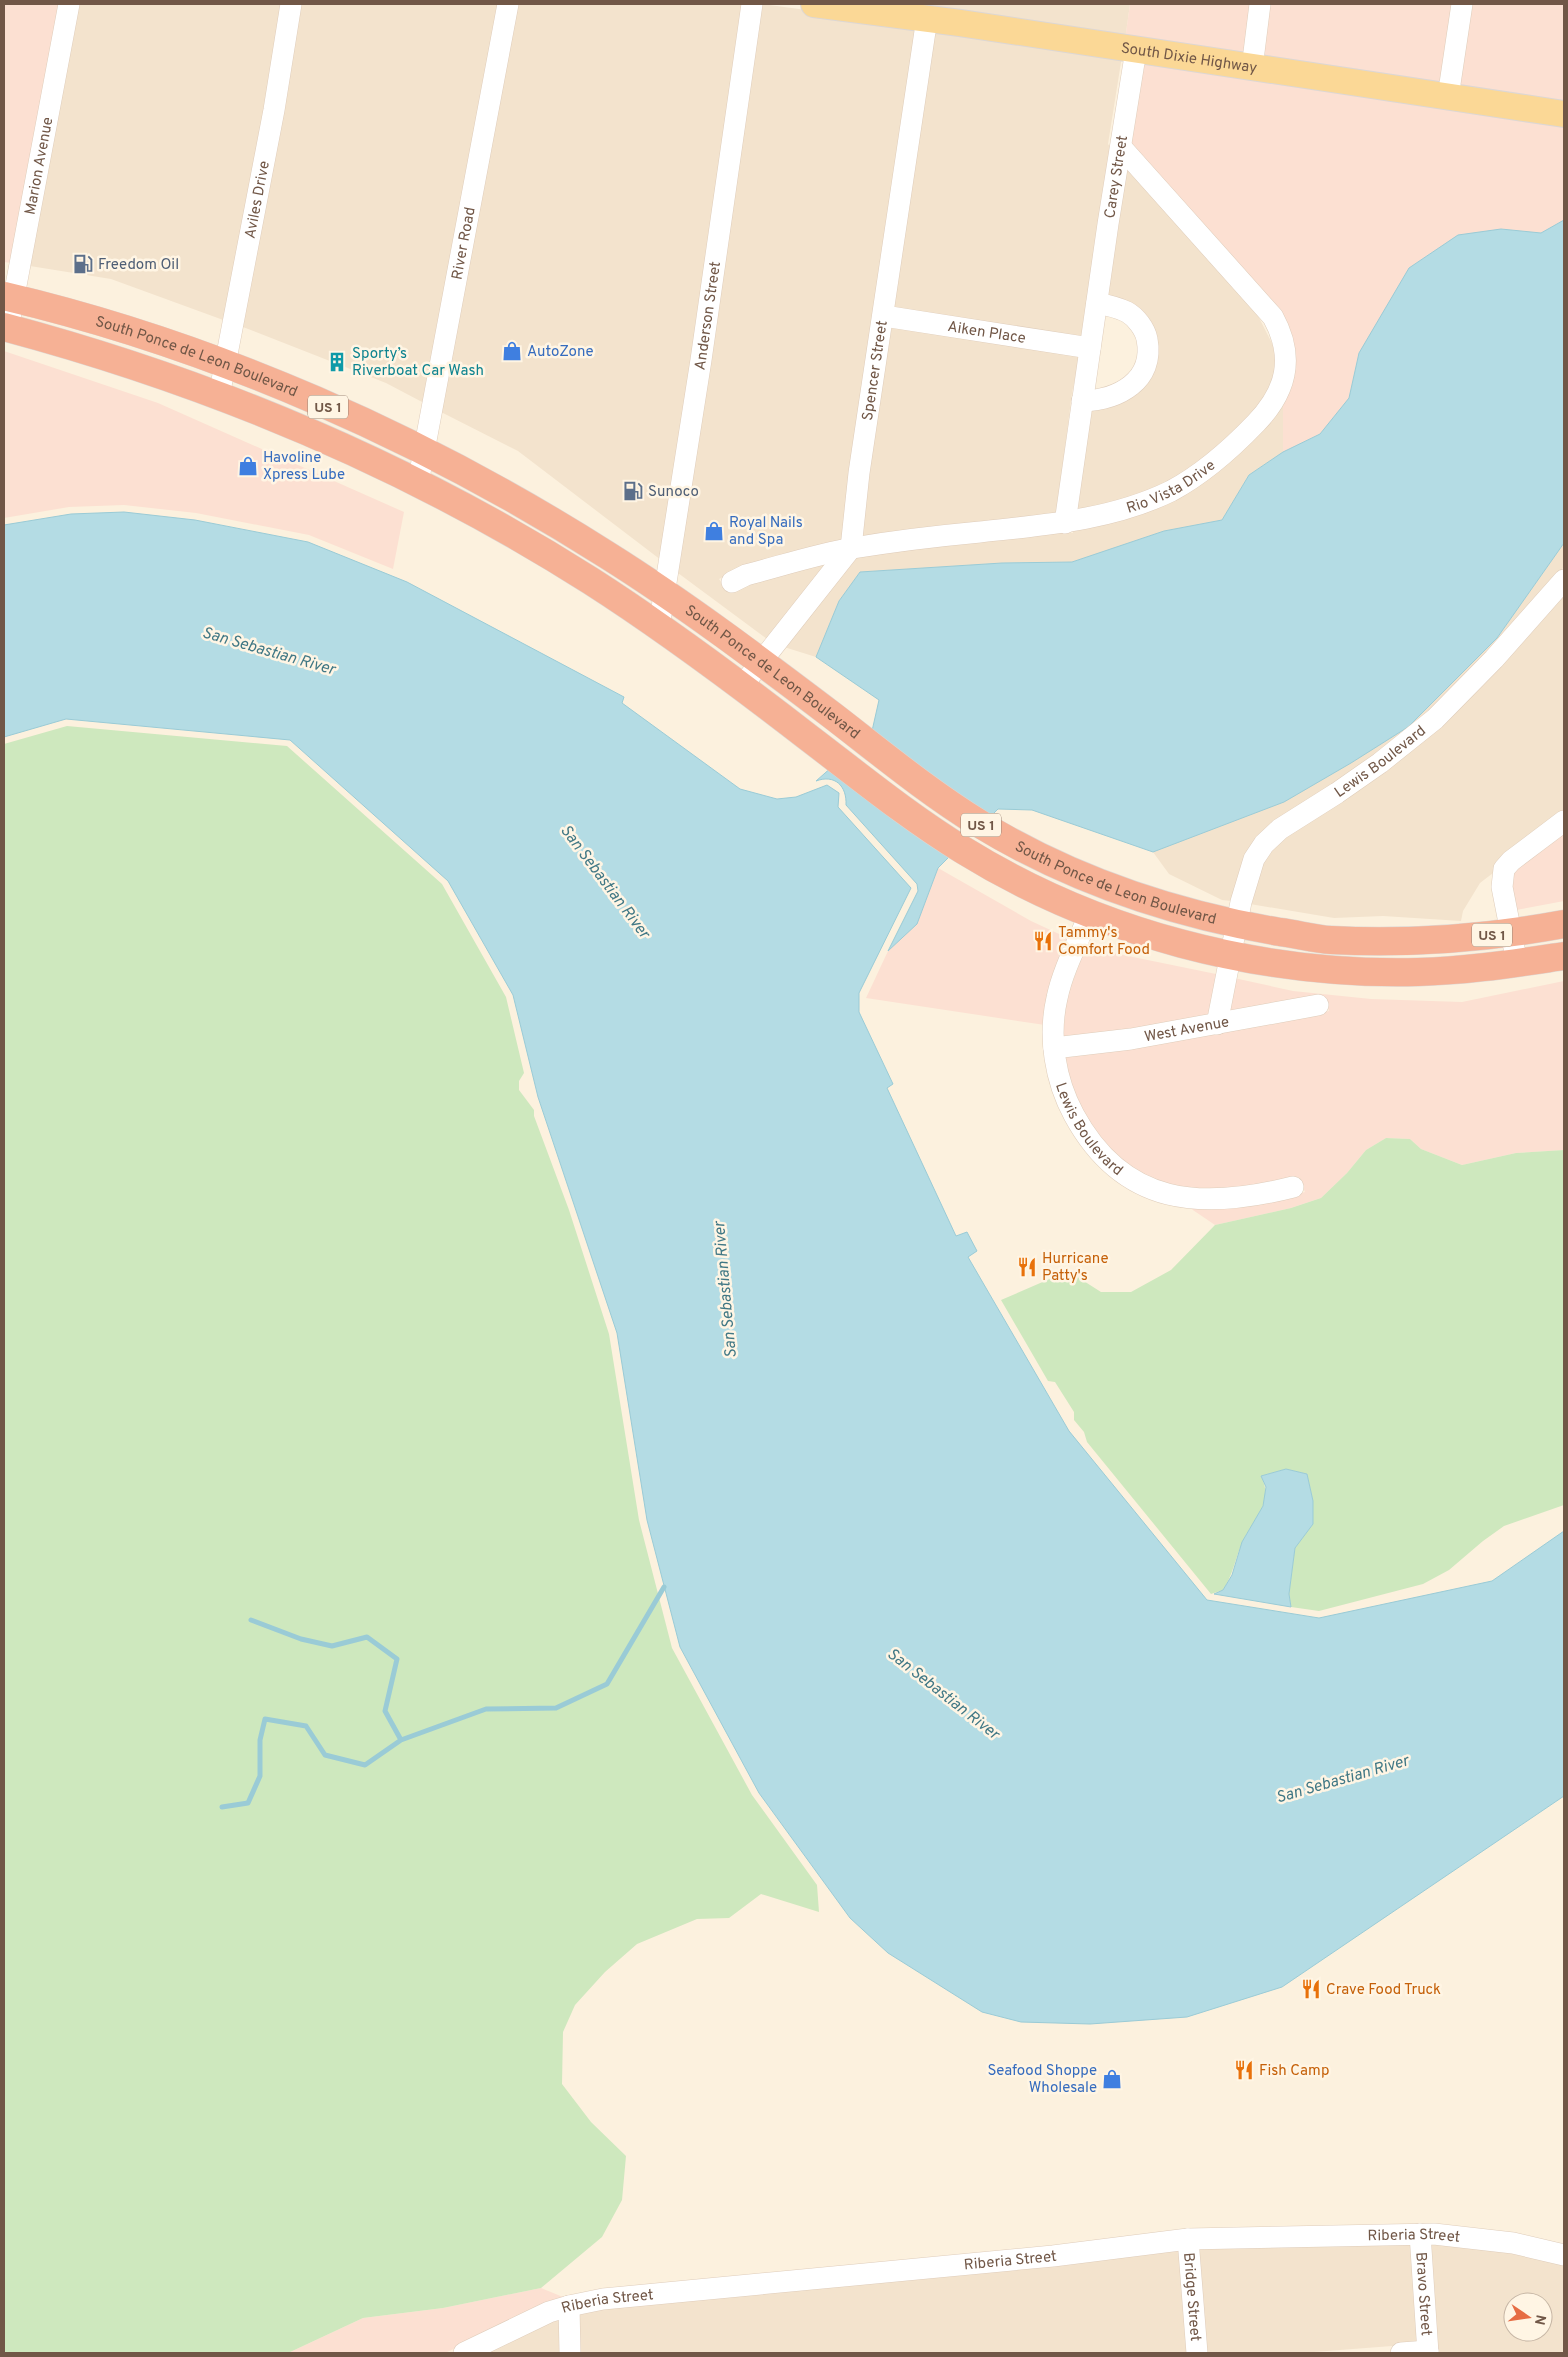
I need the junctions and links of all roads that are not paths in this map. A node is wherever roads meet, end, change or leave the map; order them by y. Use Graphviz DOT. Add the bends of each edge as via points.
graph roads {
  1 [pos="69,4"];
  2 [pos="291,4"];
  3 [pos="508,4"];
  4 [pos="752,4"];
  5 [pos="814,4"];
  6 [pos="1260,4"];
  7 [pos="1462,4"];
  8 [pos="927,18"];
  9 [pos="1136,50"];
  10 [pos="1252,68"];
  11 [pos="1448,97"];
  12 [pos="1564,114"];
  13 [pos="1121,147"];
  14 [pos="9,297"];
  15 [pos="1097,303"];
  16 [pos="884,316"];
  17 [pos="6,328"];
  18 [pos="1090,348"];
  19 [pos="226,365"];
  20 [pos="220,396"];
  21 [pos="1082,401"];
  22 [pos="424,452"];
  23 [pos="418,483"];
  24 [pos="1065,523"];
  25 [pos="851,548"];
  26 [pos="1564,580"];
  27 [pos="732,582"];
  28 [pos="666,593"];
  29 [pos="659,626"];
  30 [pos="761,661"];
  31 [pos="742,686"];
  32 [pos="1564,821"];
  33 [pos="1090,913"];
  34 [pos="1235,924"];
  35 [pos="1564,924"];
  36 [pos="1512,932"];
  37 [pos="1229,954"];
  38 [pos="1564,956"];
  39 [pos="1517,963"];
  40 [pos="1318,1005"];
  41 [pos="1217,1024"];
  42 [pos="1054,1048"];
  43 [pos="1293,1187"];
  44 [pos="1420,2234"];
  45 [pos="1188,2239"];
  46 [pos="1564,2255"];
  47 [pos="568,2306"];
  48 [pos="1428,2352"];
  49 [pos="464,2353"];
  50 [pos="570,2353"];
  51 [pos="1197,2353"];
  52 [pos="1401,2353"];
  1 -- 14 [label="street, Marion Avenue"];
  2 -- 19 [label="street, Aviles Drive"];
  3 -- 22 [label="street, River Road"];
  4 -- 28 [label="street, Anderson Street"];
  5 -- 8 [label="main road, South Dixie Highway"];
  6 -- 10 [label="street"];
  7 -- 11 [label="street"];
  8 -- 9 [label="main road, South Dixie Highway"];
  8 -- 16 [label="street, Spencer Street"];
  9 -- 10 [label="main road, South Dixie Highway"];
  9 -- 13 [label="street, Carey Street"];
  10 -- 11 [label="main road, South Dixie Highway"];
  11 -- 12 [label="main road, South Dixie Highway"];
  13 -- 15 [label="street, Carey Street"];
  13 -- 24 [label="street, Rio Vista Drive" via="1273,317 1285,347 1286,368 1270,408 1206,468 1170,491"];
  14 -- 17 [label="street, Marion Avenue"];
  14 -- 19 [label="highway, South Ponce de Leon Boulevard / US 1" via="112,326"];
  15 -- 18 [label="street, Carey Street"];
  15 -- 21 [label="street" via="1128,313 1139,323 1148,343 1147,365 1127,389 1106,399"];
  16 -- 18 [label="street, Aiken Place"];
  16 -- 25 [label="street, Spencer Street" via="859,473"];
  17 -- 20 [label="highway, South Ponce de Leon Boulevard / US 1" via="90,352"];
  18 -- 21 [label="street, Carey Street"];
  19 -- 20 [label="street, Aviles Drive"];
  19 -- 22 [label="highway, South Ponce de Leon Boulevard / US 1" via="328,407"];
  20 -- 23 [label="highway, South Ponce de Leon Boulevard / US 1" via="279,419"];
  21 -- 24 [label="street, Carey Street"];
  22 -- 23 [label="street, River Road"];
  22 -- 28 [label="highway, South Ponce de Leon Boulevard / US 1" via="548,519"];
  23 -- 29 [label="highway, South Ponce de Leon Boulevard / US 1" via="528,543"];
  24 -- 25 [label="street, Rio Vista Drive"];
  25 -- 27 [label="street, Rio Vista Drive" via="746,575"];
  25 -- 30 [label="street"];
  26 -- 34 [label="street, Lewis Boulevard" via="1435,719 1337,793 1280,829 1264,844 1247,877"];
  28 -- 29 [label="street, Anderson Street"];
  28 -- 30 [label="highway, South Ponce de Leon Boulevard / US 1"];
  29 -- 31 [label="highway, South Ponce de Leon Boulevard / US 1"];
  30 -- 31 [label="street"];
  30 -- 34 [label="highway, South Ponce de Leon Boulevard / US 1" via="942,799 1019,846 1102,884"];
  31 -- 33 [label="highway, South Ponce de Leon Boulevard / US 1" via="948,840 1001,872"];
  32 -- 36 [label="street" via="1504,869 1502,887"];
  33 -- 37 [label="highway, South Ponce de Leon Boulevard / US 1" via="1133,929"];
  33 -- 42 [label="street, Lewis Boulevard" via="1057,998"];
  34 -- 36 [label="highway, South Ponce de Leon Boulevard / US 1" via="1327,940 1420,941"];
  34 -- 37 [label="street, Lewis Boulevard"];
  35 -- 36 [label="highway, South Ponce de Leon Boulevard / US 1"];
  36 -- 39 [label="street"];
  37 -- 39 [label="highway, South Ponce de Leon Boulevard / US 1" via="1280,963 1377,972 1420,972"];
  37 -- 41 [label="street, Lewis Boulevard"];
  38 -- 39 [label="highway, South Ponce de Leon Boulevard / US 1"];
  40 -- 41 [label="street, West Avenue"];
  41 -- 42 [label="street, West Avenue"];
  42 -- 43 [label="street, Lewis Boulevard" via="1058,1081 1078,1124 1099,1153 1125,1177 1149,1188 1198,1200 1236,1198"];
  44 -- 45 [label="street, Riberia Street"];
  44 -- 46 [label="street, Riberia Street" via="1493,2240"];
  44 -- 48 [label="street, Bravo Street"];
  45 -- 47 [label="street, Riberia Street" via="1053,2256 603,2299"];
  45 -- 51 [label="street, Bridge Street"];
  47 -- 49 [label="street, Riberia Street"];
  47 -- 50 [label="street"];
  48 -- 52 [label="street"];
}
